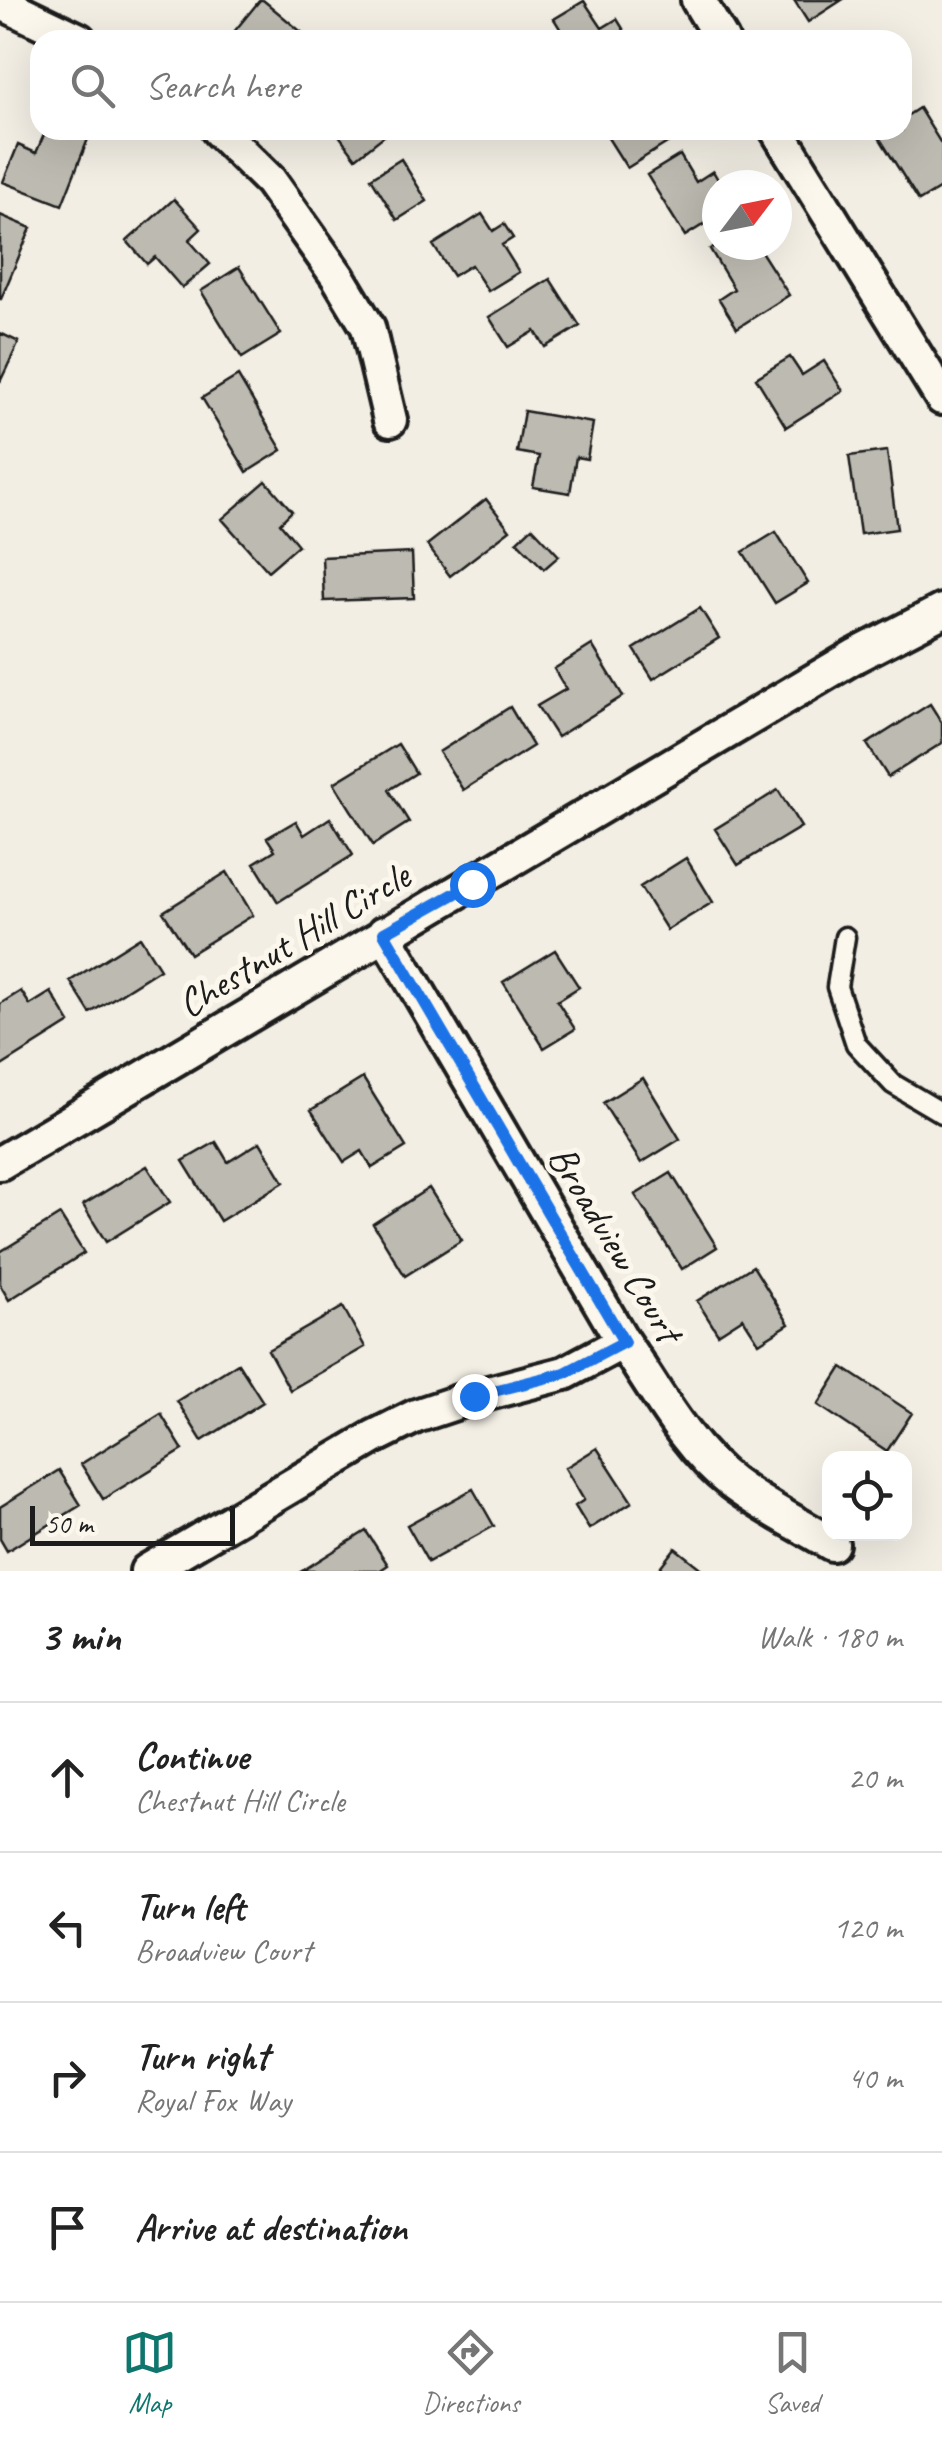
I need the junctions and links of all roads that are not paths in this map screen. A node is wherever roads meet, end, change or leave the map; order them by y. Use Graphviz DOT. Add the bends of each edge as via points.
graph roads {
  1 [pos="698,0"];
  2 [pos="0,2"];
  3 [pos="58,30"];
  4 [pos="716,30"];
  5 [pos="228,140"];
  6 [pos="783,140"];
  7 [pos="942,398"];
  8 [pos="390,420"];
  9 [pos="942,611"];
  10 [pos="384,933"];
  11 [pos="845,937"];
  12 [pos="942,1113"];
  13 [pos="0,1162"];
  14 [pos="624,1342"];
  15 [pos="832,1544"];
  16 [pos="147,1571"];
  1 -- 4 [label="street"];
  2 -- 3 [label="street"];
  5 -- 8 [label="street" via="270,181 368,327"];
  6 -- 7 [label="street"];
  9 -- 10 [label="street, Chestnut Hill Circle"];
  10 -- 13 [label="street, Chestnut Hill Circle"];
  10 -- 14 [label="street, Broadview Court"];
  11 -- 12 [label="lane" via="838,986 856,1044 893,1084"];
  14 -- 15 [label="street, Broadview Court" via="701,1453 732,1483"];
  14 -- 16 [label="street" via="565,1373 416,1416"];
}
